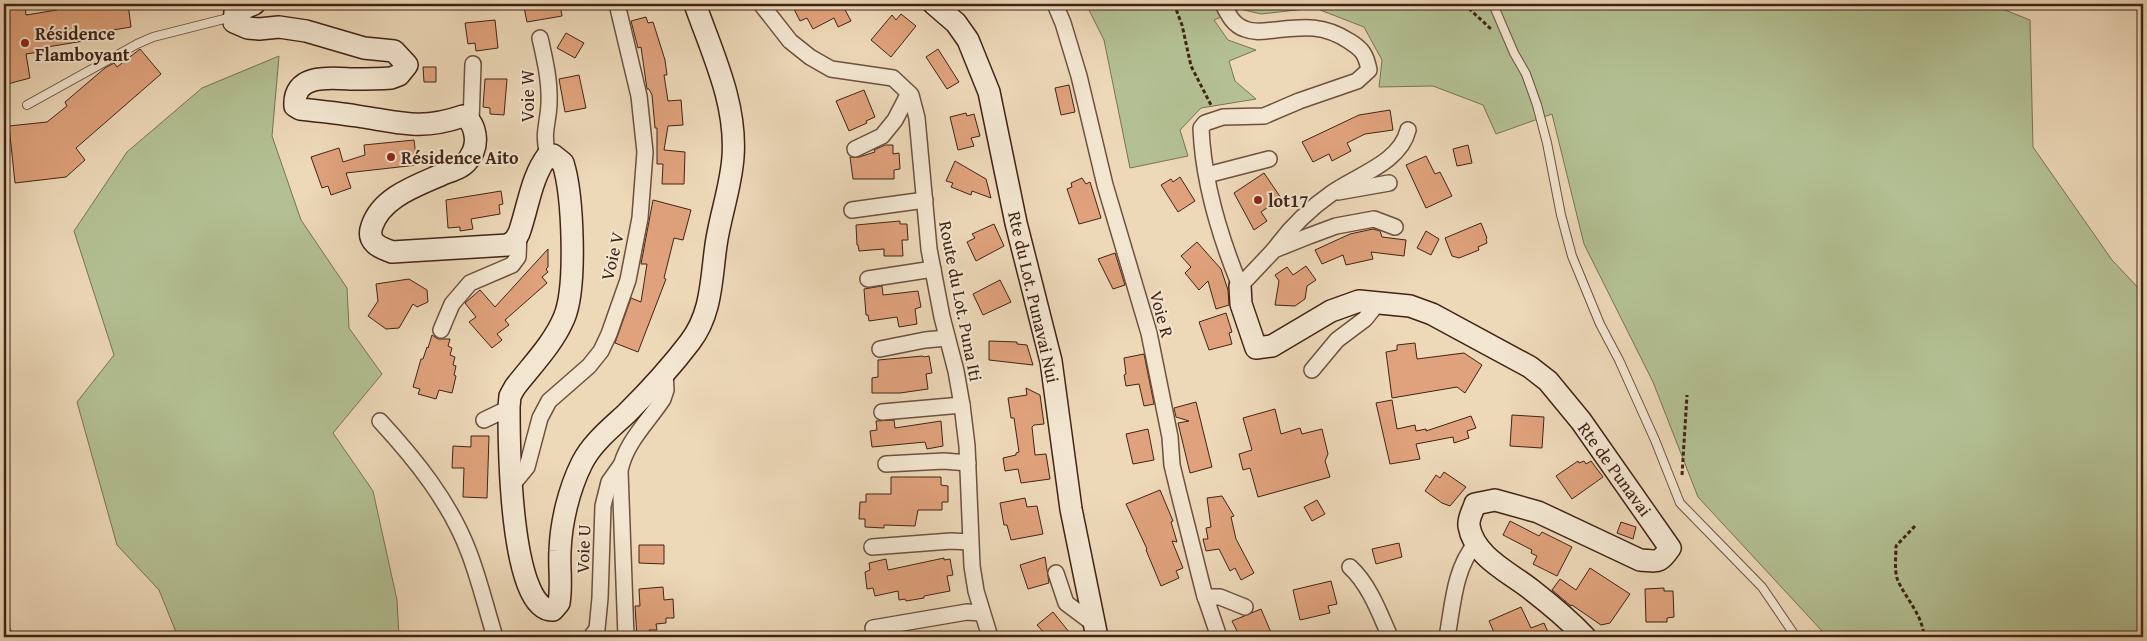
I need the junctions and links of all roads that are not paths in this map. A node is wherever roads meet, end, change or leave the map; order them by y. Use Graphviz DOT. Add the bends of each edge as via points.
graph roads {
  1 [pos="254,4"];
  2 [pos="617,4"];
  3 [pos="695,4"];
  4 [pos="761,4"];
  5 [pos="934,4"];
  6 [pos="1055,4"];
  7 [pos="1223,4"];
  8 [pos="1493,4"];
  9 [pos="234,16"];
  10 [pos="540,38"];
  11 [pos="473,64"];
  12 [pos="910,93"];
  13 [pos="27,105"];
  14 [pos="471,123"];
  15 [pos="1408,130"];
  16 [pos="855,149"];
  17 [pos="548,155"];
  18 [pos="1269,159"];
  19 [pos="1206,175"];
  20 [pos="1389,184"];
  21 [pos="1332,193"];
  22 [pos="925,200"];
  23 [pos="852,210"];
  24 [pos="1395,227"];
  25 [pos="520,233"];
  26 [pos="1274,250"];
  27 [pos="933,269"];
  28 [pos="868,279"];
  29 [pos="1240,286"];
  30 [pos="1377,304"];
  31 [pos="441,330"];
  32 [pos="947,338"];
  33 [pos="880,349"];
  34 [pos="1312,370"];
  35 [pos="665,373"];
  36 [pos="962,405"];
  37 [pos="509,408"];
  38 [pos="882,412"];
  39 [pos="484,420"];
  40 [pos="380,421"];
  41 [pos="968,463"];
  42 [pos="886,464"];
  43 [pos="621,465"];
  44 [pos="512,484"];
  45 [pos="970,542"];
  46 [pos="1476,543"];
  47 [pos="872,547"];
  48 [pos="1350,567"];
  49 [pos="1056,573"];
  50 [pos="1205,597"];
  51 [pos="1245,607"];
  52 [pos="982,613"];
  53 [pos="873,628"];
  54 [pos="1096,631"];
  55 [pos="495,637"];
  56 [pos="591,637"];
  57 [pos="626,637"];
  58 [pos="990,637"];
  59 [pos="1219,637"];
  60 [pos="1390,637"];
  61 [pos="1447,637"];
  62 [pos="1585,637"];
  63 [pos="1796,637"];
  1 -- 9 [label="main road" via="235,12"];
  2 -- 44 [label="street, Voie V" via="639,96 646,152 640,218 628,280 601,351 590,366 550,402 540,418 527,467"];
  3 -- 35 [label="main road" via="726,92 732,122 733,159 718,226 707,312 690,342"];
  4 -- 12 [label="street" via="790,41 810,57 831,69 893,78"];
  5 -- 54 [label="main road, Rte du Lot. Punavai Nui" via="956,23 968,40 989,92 1016,223 1051,361 1071,509"];
  6 -- 50 [label="street, Voie R" via="1079,76 1105,185 1149,333 1170,436 1172,464"];
  7 -- 19 [label="street" via="1234,22 1243,29 1255,32 1310,26 1335,32 1362,50 1369,70 1357,81 1264,116 1205,123 1201,128"];
  8 -- 63 [label="lane" via="1537,105 1548,143 1561,215 1578,271 1680,503 1762,587"];
  9 -- 13 [label="lane" via="137,44"];
  9 -- 14 [label="main road" via="234,22 248,28 279,27 306,31 364,48 394,51 407,64 399,75 391,78 328,78 306,82 297,94 295,106 300,109 404,125 434,124 463,116"];
  10 -- 17 [label="street, Voie W" via="548,74 549,106 544,140"];
  11 -- 14 [label="street"];
  12 -- 16 [label="street" via="882,136"];
  12 -- 22 [label="street, Route du Lot. Puna Iti" via="917,118"];
  14 -- 25 [label="main road" via="475,136 472,156 462,166 394,198 373,223 371,238 382,249 392,252 508,244"];
  15 -- 21 [label="street" via="1406,140 1396,152"];
  17 -- 25 [label="main road" via="538,171"];
  17 -- 37 [label="main road" via="558,157 566,171 572,281 564,317 556,333 515,387"];
  18 -- 19 [label="street"];
  19 -- 29 [label="street"];
  20 -- 21 [label="street"];
  21 -- 26 [label="street" via="1289,229"];
  22 -- 23 [label="street"];
  22 -- 27 [label="street, Route du Lot. Puna Iti"];
  24 -- 26 [label="street" via="1374,219 1336,226"];
  25 -- 31 [label="street" via="518,257 512,265 470,283 452,304"];
  26 -- 29 [label="street"];
  27 -- 28 [label="street"];
  27 -- 32 [label="street, Route du Lot. Puna Iti"];
  29 -- 30 [label="main road, Rte de Punavai" via="1241,304 1256,348 1272,346 1332,311 1359,301"];
  30 -- 34 [label="street" via="1337,340"];
  30 -- 46 [label="main road, Rte de Punavai" via="1410,306 1432,314 1548,380 1581,421 1670,548 1657,562 1640,560 1538,512 1495,500 1475,504 1469,526"];
  32 -- 33 [label="street"];
  32 -- 36 [label="street, Route du Lot. Puna Iti"];
  35 -- 43 [label="street, Voie U" via="663,399 628,447"];
  35 -- 44 [label="main road" via="608,430 582,463 566,508 560,549 561,596 553,610 542,607 534,599 521,563 512,510"];
  36 -- 38 [label="street"];
  36 -- 41 [label="street, Route du Lot. Puna Iti"];
  37 -- 39 [label="street"];
  37 -- 44 [label="main road"];
  40 -- 55 [label="street" via="409,452 445,502 468,549"];
  41 -- 42 [label="street"];
  41 -- 45 [label="street, Route du Lot. Puna Iti"];
  43 -- 56 [label="street, Voie U" via="609,482 603,506 600,598 597,629"];
  43 -- 57 [label="street"];
  45 -- 47 [label="street"];
  45 -- 52 [label="street, Route du Lot. Puna Iti"];
  46 -- 61 [label="street" via="1460,570"];
  46 -- 62 [label="main road, Rte de Punavai" via="1490,560 1533,591"];
  48 -- 60 [label="street" via="1372,599"];
  49 -- 54 [label="street" via="1066,603"];
  50 -- 51 [label="street" via="1220,597"];
  50 -- 59 [label="street, Voie R"];
  52 -- 53 [label="street" via="966,612"];
  52 -- 58 [label="street, Route du Lot. Puna Iti"];
}
